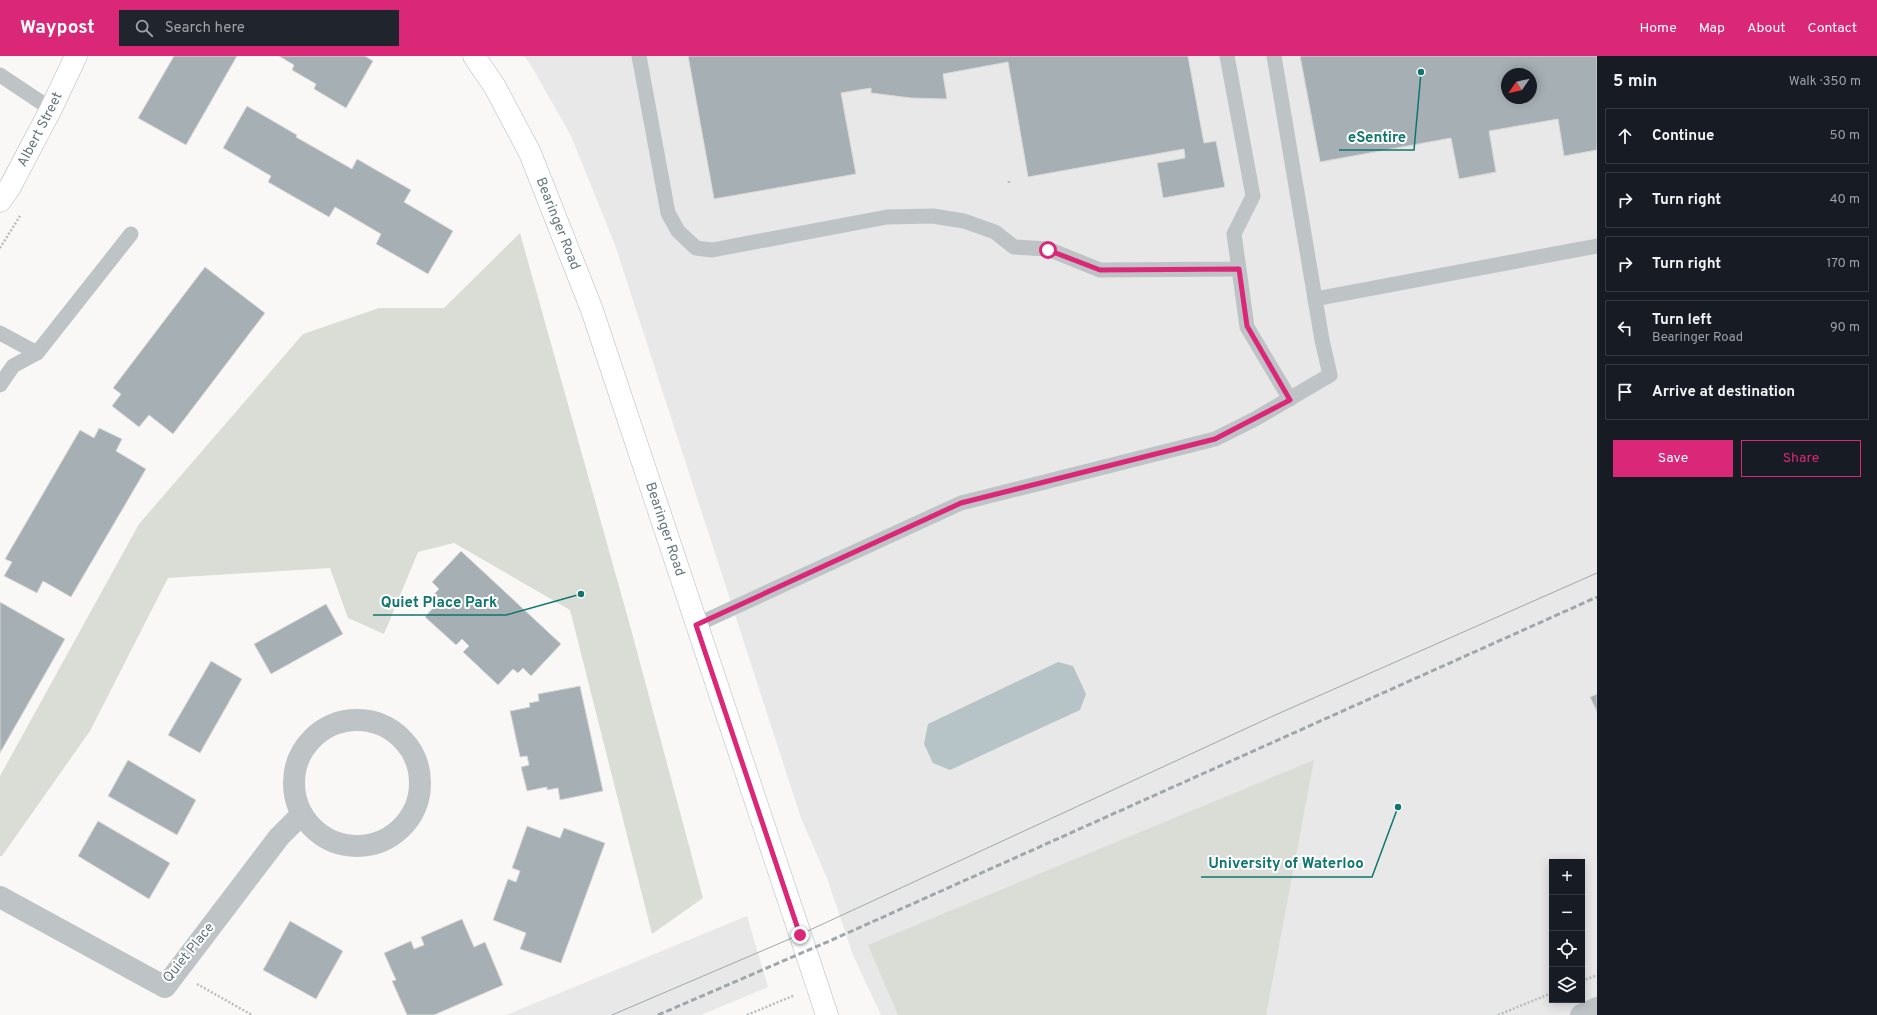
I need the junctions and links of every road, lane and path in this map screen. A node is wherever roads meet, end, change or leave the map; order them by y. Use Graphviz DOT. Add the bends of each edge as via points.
graph roads {
  1 [pos="76,56"];
  2 [pos="474,56"];
  3 [pos="639,56"];
  4 [pos="1228,56"];
  5 [pos="1274,56"];
  6 [pos="0,75"];
  7 [pos="51,109"];
  8 [pos="0,201"];
  9 [pos="130,234"];
  10 [pos="1597,246"];
  11 [pos="1239,269"];
  12 [pos="1315,299"];
  13 [pos="0,333"];
  14 [pos="37,353"];
  15 [pos="0,385"];
  16 [pos="1290,400"];
  17 [pos="696,625"];
  18 [pos="302,814"];
  19 [pos="0,897"];
  20 [pos="176,972"];
  21 [pos="1597,975"];
  22 [pos="1585,980"];
  23 [pos="817,985"];
  24 [pos="1549,994"];
  25 [pos="1597,1008"];
  26 [pos="252,1015"];
  27 [pos="747,1015"];
  28 [pos="827,1015"];
  29 [pos="1498,1015"];
  30 [pos="1581,1015"];
  1 -- 7 [label="street, Albert Street"];
  2 -- 17 [label="street, Bearinger Road" via="495,87 530,153 592,310"];
  3 -- 11 [label="lane" via="668,213 678,231 696,248 712,250 887,217 933,216 964,221 996,232 1014,247 1048,250 1100,270"];
  4 -- 11 [label="lane" via="1253,196 1234,234"];
  5 -- 12 [label="lane"];
  6 -- 7 [label="lane"];
  7 -- 8 [label="street, Albert Street"];
  9 -- 14 [label="lane"];
  10 -- 12 [label="lane"];
  11 -- 16 [label="lane" via="1247,326"];
  12 -- 16 [label="lane" via="1330,375"];
  13 -- 14 [label="lane"];
  14 -- 15 [label="lane" via="14,366"];
  16 -- 17 [label="lane" via="1215,439 961,503"];
  17 -- 23 [label="street, Bearinger Road"];
  18 -- 18 [label="street" via="315,830 332,841 351,846 369,845 386,839 401,828 413,813 419,795 420,776 416,761 400,737 383,726 364,721 343,722 325,729 310,742 299,758 294,777 295,796"];
  18 -- 20 [label="street, Quiet Place" via="279,837"];
  19 -- 20 [label="street, Quiet Place" via="165,987"];
  20 -- 26 [label="path"];
  21 -- 22 [label="path"];
  23 -- 27 [label="path"];
  23 -- 28 [label="street, Bearinger Road"];
  24 -- 29 [label="path"];
  25 -- 30 [label="street"];
}
